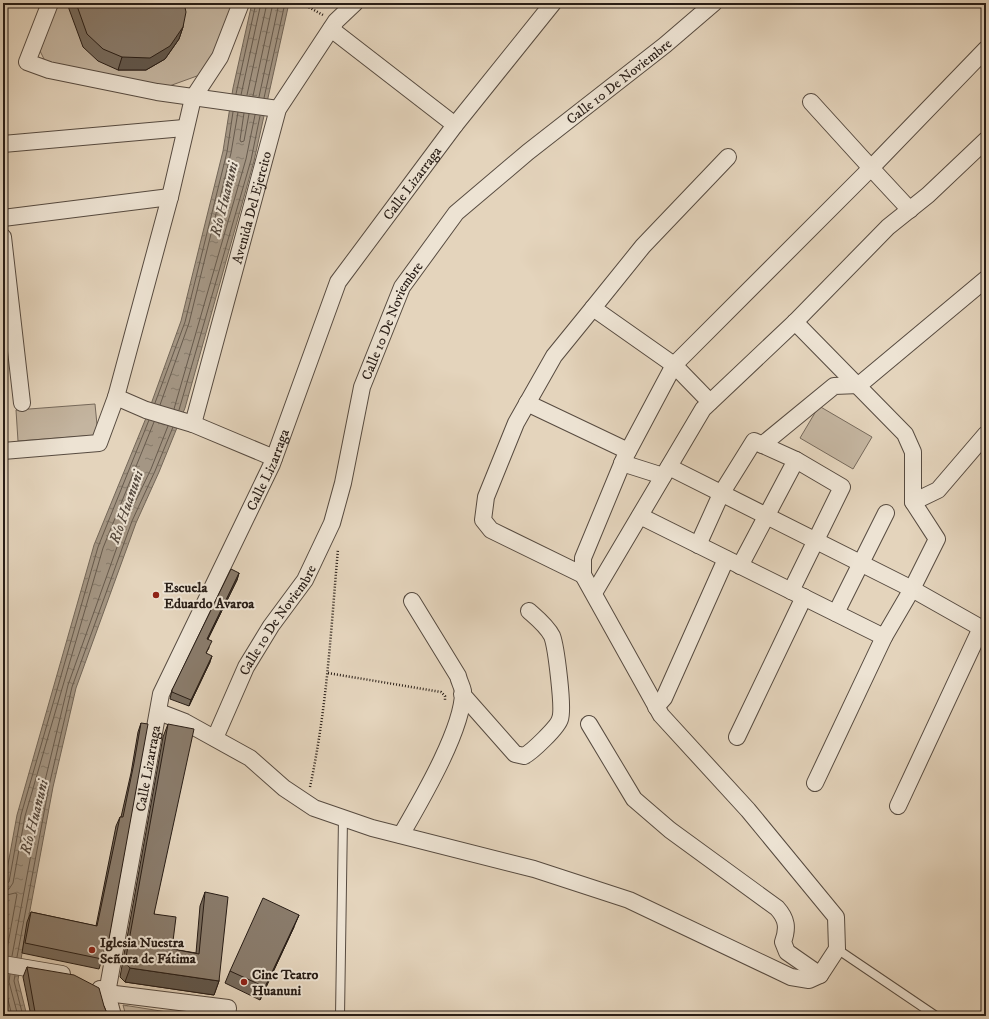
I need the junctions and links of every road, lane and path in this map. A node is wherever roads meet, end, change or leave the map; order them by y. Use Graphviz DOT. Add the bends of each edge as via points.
graph roads {
  1 [pos="50,3"];
  2 [pos="241,3"];
  3 [pos="301,3"];
  4 [pos="356,3"];
  5 [pos="553,3"];
  6 [pos="714,3"];
  7 [pos="334,25"];
  8 [pos="986,49"];
  9 [pos="193,98"];
  10 [pos="810,102"];
  11 [pos="272,108"];
  12 [pos="455,125"];
  13 [pos="184,128"];
  14 [pos="986,140"];
  15 [pos="3,144"];
  16 [pos="728,157"];
  17 [pos="871,168"];
  18 [pos="170,197"];
  19 [pos="910,210"];
  20 [pos="3,218"];
  21 [pos="3,237"];
  22 [pos="986,279"];
  23 [pos="593,308"];
  24 [pos="795,322"];
  25 [pos="674,365"];
  26 [pos="859,385"];
  27 [pos="116,397"];
  28 [pos="710,402"];
  29 [pos="527,403"];
  30 [pos="22,404"];
  31 [pos="188,422"];
  32 [pos="986,434"];
  33 [pos="762,445"];
  34 [pos="3,451"];
  35 [pos="625,457"];
  36 [pos="274,458"];
  37 [pos="796,460"];
  38 [pos="666,472"];
  39 [pos="721,494"];
  40 [pos="913,502"];
  41 [pos="886,513"];
  42 [pos="640,516"];
  43 [pos="767,517"];
  44 [pos="816,541"];
  45 [pos="698,545"];
  46 [pos="338,546"];
  47 [pos="733,562"];
  48 [pos="860,564"];
  49 [pos="583,575"];
  50 [pos="912,589"];
  51 [pos="594,593"];
  52 [pos="797,594"];
  53 [pos="412,601"];
  54 [pos="529,611"];
  55 [pos="836,613"];
  56 [pos="984,630"];
  57 [pos="884,637"];
  58 [pos="328,673"];
  59 [pos="462,694"];
  60 [pos="445,704"];
  61 [pos="656,707"];
  62 [pos="158,712"];
  63 [pos="589,724"];
  64 [pos="737,737"];
  65 [pos="215,738"];
  66 [pos="815,783"];
  67 [pos="306,803"];
  68 [pos="898,806"];
  69 [pos="344,818"];
  70 [pos="401,836"];
  71 [pos="837,949"];
  72 [pos="3,964"];
  73 [pos="820,975"];
  74 [pos="107,993"];
  75 [pos="113,1016"];
  76 [pos="227,1016"];
  77 [pos="340,1016"];
  78 [pos="936,1016"];
  1 -- 9 [label="street" via="27,62 49,70"];
  2 -- 9 [label="street" via="220,57"];
  3 -- 7 [label="path"];
  4 -- 7 [label="street, Avenida Del Ejercito"];
  5 -- 12 [label="street, Calle Lizarraga"];
  6 -- 65 [label="street, Calle 10 De Noviembre" via="456,213 402,287 362,387 343,483 332,523 305,580 271,626 246,667"];
  7 -- 11 [label="street, Avenida Del Ejercito"];
  7 -- 12 [label="street"];
  8 -- 17 [label="street"];
  9 -- 11 [label="street"];
  9 -- 13 [label="street"];
  10 -- 17 [label="street"];
  11 -- 31 [label="street, Avenida Del Ejercito"];
  12 -- 36 [label="street, Calle Lizarraga" via="338,282"];
  13 -- 15 [label="street"];
  13 -- 18 [label="street"];
  14 -- 19 [label="street"];
  16 -- 23 [label="street" via="643,246"];
  17 -- 19 [label="street"];
  17 -- 25 [label="street"];
  18 -- 20 [label="street"];
  18 -- 27 [label="street"];
  19 -- 24 [label="street" via="888,227"];
  21 -- 30 [label="street"];
  22 -- 26 [label="street"];
  23 -- 25 [label="street"];
  23 -- 29 [label="street" via="554,356"];
  24 -- 26 [label="street"];
  24 -- 28 [label="street"];
  25 -- 28 [label="street"];
  25 -- 35 [label="street"];
  26 -- 33 [label="street" via="834,386"];
  26 -- 40 [label="street" via="906,434 913,452"];
  27 -- 31 [label="street" via="146,410"];
  27 -- 34 [label="street" via="99,443"];
  28 -- 38 [label="street" via="703,409"];
  29 -- 35 [label="street"];
  29 -- 49 [label="street" via="516,423 486,497 483,520 491,530"];
  31 -- 36 [label="street"];
  32 -- 40 [label="street" via="938,490"];
  33 -- 37 [label="street"];
  33 -- 39 [label="street" via="754,441"];
  35 -- 38 [label="street"];
  35 -- 49 [label="street" via="583,558"];
  36 -- 62 [label="street, Calle Lizarraga" via="161,694"];
  37 -- 43 [label="street"];
  37 -- 44 [label="street" via="842,487"];
  38 -- 39 [label="street"];
  38 -- 42 [label="street"];
  39 -- 43 [label="street"];
  39 -- 45 [label="street"];
  40 -- 50 [label="street" via="937,539"];
  41 -- 48 [label="street"];
  42 -- 45 [label="street"];
  42 -- 51 [label="street"];
  43 -- 44 [label="street"];
  43 -- 47 [label="street"];
  44 -- 48 [label="street"];
  44 -- 52 [label="street"];
  45 -- 47 [label="street"];
  46 -- 58 [label="path"];
  47 -- 52 [label="street"];
  47 -- 61 [label="street" via="664,698"];
  48 -- 50 [label="street"];
  48 -- 55 [label="street"];
  49 -- 51 [label="street"];
  50 -- 56 [label="street"];
  50 -- 57 [label="street"];
  51 -- 61 [label="street"];
  52 -- 55 [label="street"];
  52 -- 64 [label="street"];
  53 -- 59 [label="street" via="458,676 463,689"];
  54 -- 59 [label="street" via="544,624 552,636 562,702 560,720 532,752 524,756 515,754"];
  55 -- 57 [label="street"];
  56 -- 68 [label="street"];
  57 -- 66 [label="street"];
  58 -- 60 [label="path" via="441,692 445,696"];
  58 -- 67 [label="path" via="319,744"];
  59 -- 70 [label="street" via="461,709 451,737 427,791"];
  61 -- 71 [label="street" via="748,810 836,917"];
  62 -- 65 [label="street" via="185,722"];
  62 -- 74 [label="street, Calle Lizarraga"];
  63 -- 73 [label="street" via="634,799 670,830 777,908 784,916 787,930 783,942 787,952"];
  65 -- 67 [label="street" via="250,758 284,788"];
  67 -- 69 [label="street"];
  69 -- 70 [label="street"];
  69 -- 77 [label="lane"];
  70 -- 73 [label="street" via="534,869 629,900 791,977 809,980"];
  71 -- 73 [label="street"];
  71 -- 78 [label="lane"];
  72 -- 74 [label="street" via="73,976"];
  74 -- 75 [label="street"];
  74 -- 76 [label="street" via="228,1008"];
}
